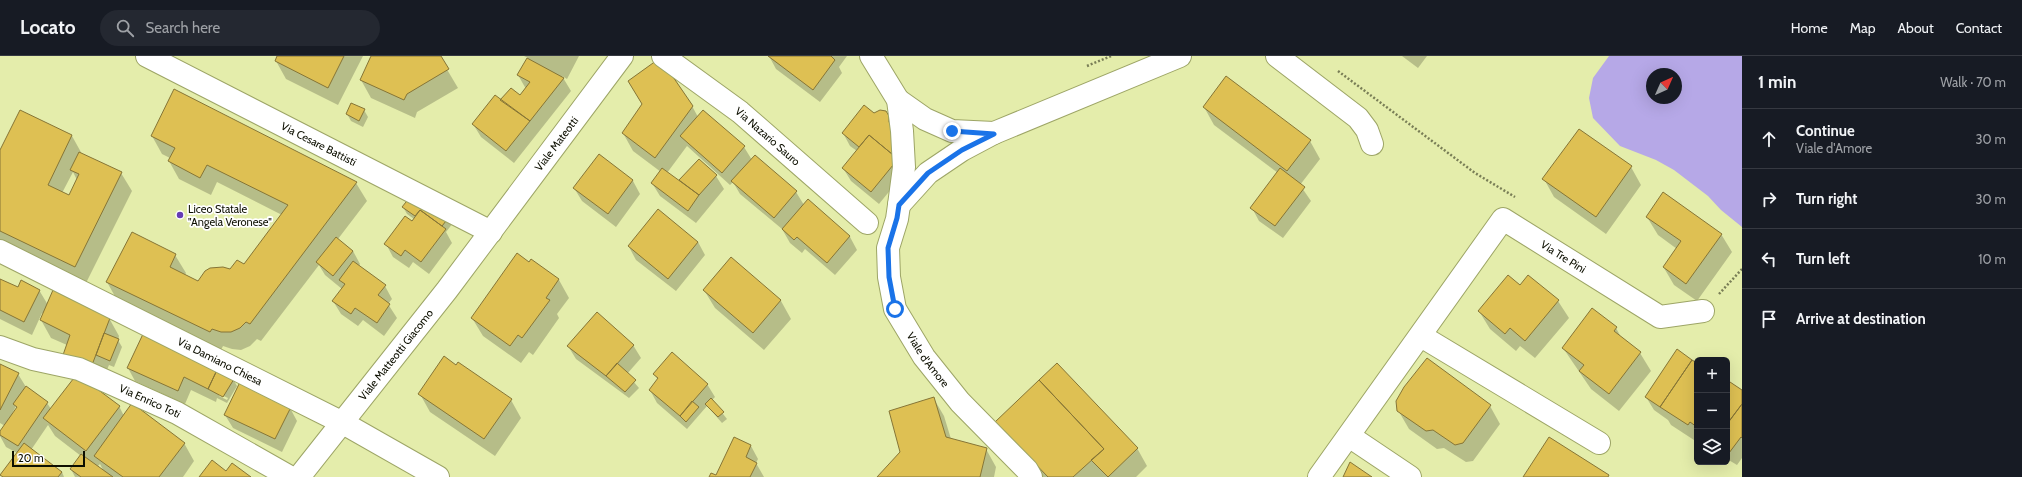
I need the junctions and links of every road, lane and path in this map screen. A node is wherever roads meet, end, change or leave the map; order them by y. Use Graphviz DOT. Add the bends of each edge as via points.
graph roads {
  1 [pos="147,56"];
  2 [pos="622,56"];
  3 [pos="663,56"];
  4 [pos="871,56"];
  5 [pos="1111,56"];
  6 [pos="1180,56"];
  7 [pos="1277,56"];
  8 [pos="1087,66"];
  9 [pos="1336,69"];
  10 [pos="898,100"];
  11 [pos="994,134"];
  12 [pos="1372,144"];
  13 [pos="899,205"];
  14 [pos="1503,220"];
  15 [pos="867,223"];
  16 [pos="491,232"];
  17 [pos="0,251"];
  18 [pos="1742,269"];
  19 [pos="1703,311"];
  20 [pos="1421,336"];
  21 [pos="0,347"];
  22 [pos="343,423"];
  23 [pos="1350,436"];
  24 [pos="1599,443"];
  25 [pos="290,477"];
  26 [pos="299,477"];
  27 [pos="438,477"];
  28 [pos="1031,477"];
  29 [pos="1319,477"];
  30 [pos="1410,477"];
  1 -- 16 [label="street, Via Cesare Battisti"];
  2 -- 16 [label="street, Viale Mateotti"];
  3 -- 15 [label="street, Via Nazario Sauro" via="740,112"];
  4 -- 10 [label="street, Viale d'Amore"];
  5 -- 8 [label="path"];
  6 -- 11 [label="street"];
  7 -- 12 [label="street" via="1358,118 1367,130"];
  9 -- 14 [label="path" via="1475,173 1515,197"];
  10 -- 11 [label="street" via="925,119 952,131"];
  10 -- 13 [label="street, Viale d'Amore" via="904,167"];
  11 -- 13 [label="street" via="962,150 928,173"];
  13 -- 28 [label="street, Viale d'Amore" via="888,248 889,277 895,309 924,357 960,402"];
  14 -- 19 [label="street, Via Tre Pini" via="1660,317"];
  14 -- 20 [label="street"];
  16 -- 22 [label="street, Viale Matteotti Giacomo"];
  17 -- 22 [label="street, Via Damiano Chiesa"];
  18 -- 19 [label="path"];
  20 -- 23 [label="street"];
  20 -- 24 [label="street"];
  21 -- 25 [label="street, Via Enrico Toti" via="33,359 79,369 178,413"];
  22 -- 26 [label="street, Viale Matteotti Giacomo"];
  22 -- 27 [label="street, Via Damiano Chiesa"];
  23 -- 29 [label="street"];
  23 -- 30 [label="street"];
}
